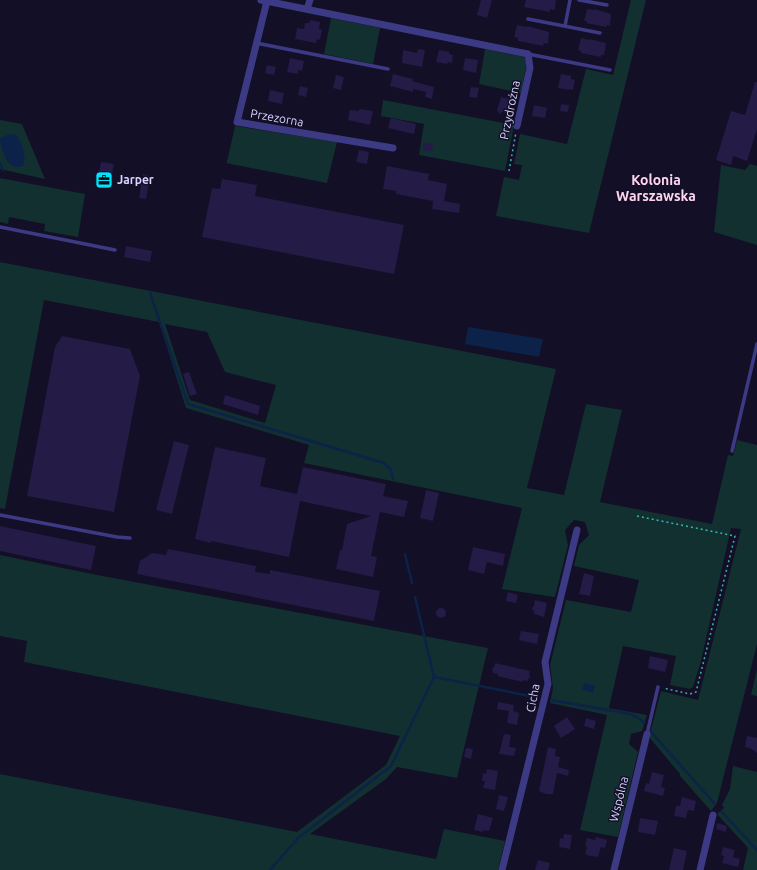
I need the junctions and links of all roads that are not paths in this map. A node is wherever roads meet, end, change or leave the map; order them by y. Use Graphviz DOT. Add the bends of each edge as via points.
graph roads {
  1 [pos="310,0"];
  2 [pos="570,0"];
  3 [pos="579,0"];
  4 [pos="264,1"];
  5 [pos="608,5"];
  6 [pos="307,9"];
  7 [pos="528,19"];
  8 [pos="565,26"];
  9 [pos="600,33"];
  10 [pos="256,43"];
  11 [pos="528,54"];
  12 [pos="388,69"];
  13 [pos="610,70"];
  14 [pos="517,126"];
  15 [pos="393,148"];
  16 [pos="0,227"];
  17 [pos="115,250"];
  18 [pos="757,344"];
  19 [pos="732,451"];
  20 [pos="0,515"];
  21 [pos="577,530"];
  22 [pos="130,538"];
  23 [pos="658,687"];
  24 [pos="647,734"];
  25 [pos="713,815"];
  26 [pos="502,870"];
  27 [pos="614,870"];
  28 [pos="700,870"];
  1 -- 6 [label="street"];
  2 -- 8 [label="lane"];
  3 -- 5 [label="lane"];
  4 -- 6 [label="street"];
  4 -- 10 [label="street, Przezorna"];
  6 -- 11 [label="street"];
  7 -- 8 [label="lane"];
  8 -- 9 [label="lane"];
  10 -- 12 [label="lane"];
  10 -- 15 [label="street, Przezorna" via="238,122"];
  11 -- 13 [label="lane"];
  11 -- 14 [label="street, Przydrożna" via="530,68"];
  16 -- 17 [label="lane"];
  18 -- 19 [label="lane"];
  20 -- 22 [label="lane"];
  21 -- 26 [label="street, Cicha" via="545,662 548,684"];
  23 -- 24 [label="lane"];
  24 -- 27 [label="street, Wspólna"];
  25 -- 28 [label="street"];
}
